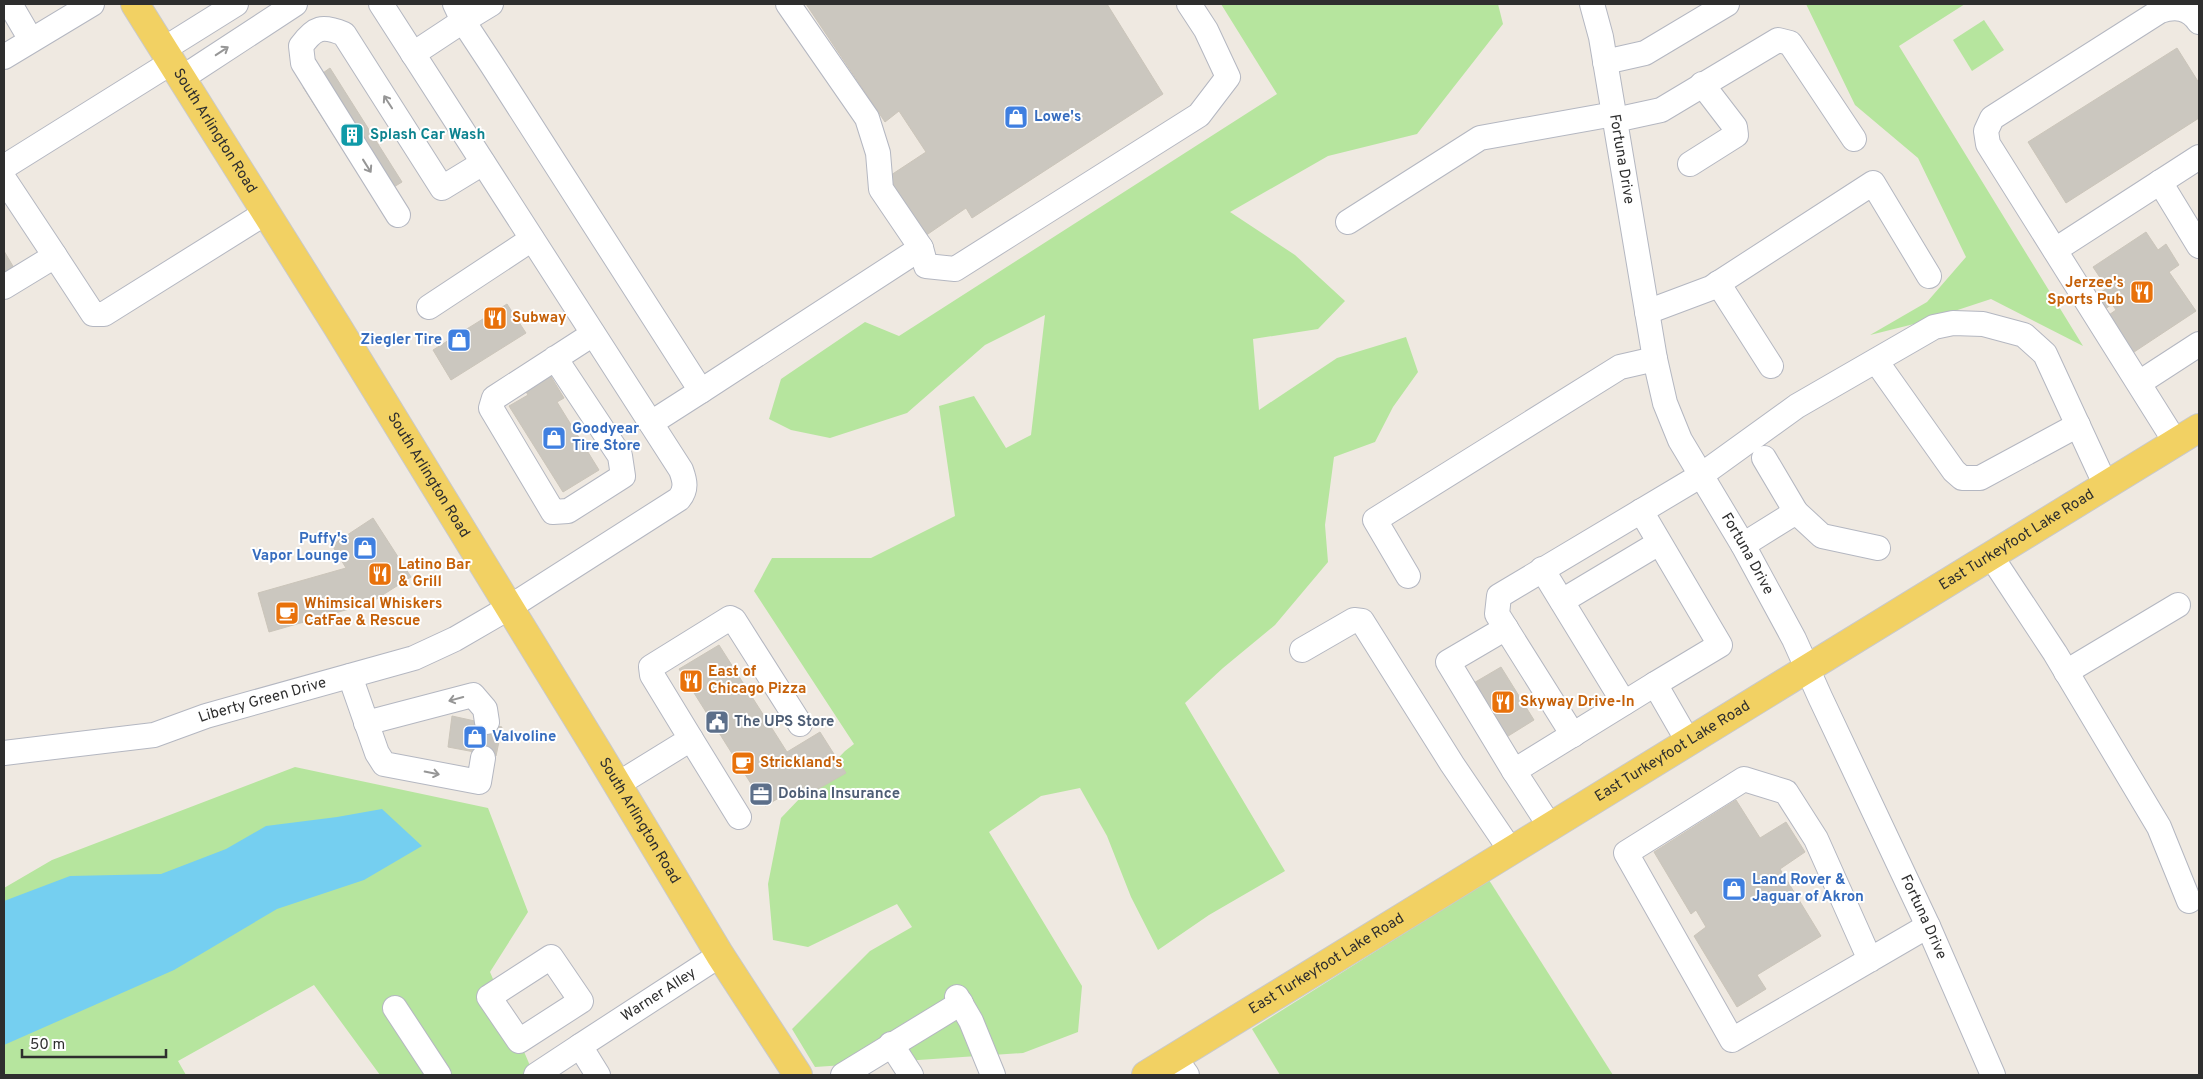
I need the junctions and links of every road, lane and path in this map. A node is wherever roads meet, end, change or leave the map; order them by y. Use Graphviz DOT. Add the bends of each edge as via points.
graph roads {
  1 [pos="92,4"];
  2 [pos="135,4"];
  3 [pos="236,4"];
  4 [pos="295,4"];
  5 [pos="381,4"];
  6 [pos="491,4"];
  7 [pos="788,4"];
  8 [pos="1189,4"];
  9 [pos="1592,4"];
  10 [pos="1727,4"];
  11 [pos="10,12"];
  12 [pos="459,13"];
  13 [pos="2199,22"];
  14 [pos="32,40"];
  15 [pos="413,54"];
  16 [pos="4,57"];
  17 [pos="1606,62"];
  18 [pos="173,63"];
  19 [pos="1702,84"];
  20 [pos="1614,117"];
  21 [pos="1854,139"];
  22 [pos="2199,156"];
  23 [pos="483,163"];
  24 [pos="1690,164"];
  25 [pos="4,167"];
  26 [pos="4,179"];
  27 [pos="2160,182"];
  28 [pos="267,212"];
  29 [pos="398,216"];
  30 [pos="1348,222"];
  31 [pos="532,239"];
  32 [pos="2199,246"];
  33 [pos="921,248"];
  34 [pos="2055,250"];
  35 [pos="55,256"];
  36 [pos="1929,276"];
  37 [pos="1718,283"];
  38 [pos="4,287"];
  39 [pos="429,307"];
  40 [pos="1647,312"];
  41 [pos="593,334"];
  42 [pos="2199,344"];
  43 [pos="555,358"];
  44 [pos="1655,359"];
  45 [pos="1876,361"];
  46 [pos="1771,366"];
  47 [pos="2139,383"];
  48 [pos="701,391"];
  49 [pos="651,423"];
  50 [pos="2078,425"];
  51 [pos="2199,428"];
  52 [pos="2176,443"];
  53 [pos="1764,458"];
  54 [pos="1700,476"];
  55 [pos="2106,486"];
  56 [pos="1641,511"];
  57 [pos="1796,512"];
  58 [pos="1659,543"];
  59 [pos="1743,545"];
  60 [pos="1878,548"];
  61 [pos="1992,556"];
  62 [pos="1542,569"];
  63 [pos="1408,576"];
  64 [pos="1562,601"];
  65 [pos="2178,605"];
  66 [pos="510,607"];
  67 [pos="1506,628"];
  68 [pos="1302,650"];
  69 [pos="1808,668"];
  70 [pos="2066,672"];
  71 [pos="350,676"];
  72 [pos="1655,684"];
  73 [pos="1624,703"];
  74 [pos="487,722"];
  75 [pos="366,723"];
  76 [pos="800,724"];
  77 [pos="1573,735"];
  78 [pos="691,739"];
  79 [pos="1689,743"];
  80 [pos="4,753"];
  81 [pos="483,758"];
  82 [pos="1514,771"];
  83 [pos="618,784"];
  84 [pos="739,818"];
  85 [pos="1551,828"];
  86 [pos="1512,852"];
  87 [pos="2189,901"];
  88 [pos="1928,926"];
  89 [pos="720,955"];
  90 [pos="1870,960"];
  91 [pos="576,1005"];
  92 [pos="395,1008"];
  93 [pos="588,1041"];
  94 [pos="891,1044"];
  95 [pos="1164,1071"];
  96 [pos="439,1075"];
  97 [pos="536,1075"];
  98 [pos="598,1075"];
  99 [pos="798,1075"];
  100 [pos="843,1075"];
  101 [pos="911,1075"];
  102 [pos="992,1075"];
  103 [pos="1993,1075"];
  1 -- 14 [label="street"];
  2 -- 18 [label="main road, South Arlington Road"];
  3 -- 18 [label="street"];
  18 -- 4 [label="street, one-way"];
  5 -- 15 [label="street"];
  6 -- 12 [label="street"];
  7 -- 33 [label="street" via="867,118 878,153 881,189"];
  8 -- 33 [label="street" via="1206,30 1228,76 1200,115 955,269 926,266"];
  9 -- 17 [label="street, Fortuna Drive"];
  10 -- 17 [label="street" via="1645,53"];
  11 -- 14 [label="street"];
  12 -- 15 [label="street"];
  12 -- 48 [label="street"];
  13 -- 34 [label="street" via="2185,9 2160,10 1992,118 1986,131 1988,144"];
  14 -- 16 [label="street"];
  15 -- 23 [label="street"];
  17 -- 20 [label="street, Fortuna Drive"];
  18 -- 25 [label="street"];
  18 -- 28 [label="main road, South Arlington Road"];
  19 -- 20 [label="street" via="1661,110"];
  19 -- 21 [label="street" via="1778,40 1790,43"];
  19 -- 24 [label="street" via="1735,127 1736,136"];
  20 -- 30 [label="street" via="1480,138"];
  20 -- 40 [label="street, Fortuna Drive"];
  22 -- 27 [label="street"];
  23 -- 29 [label="street, one-way" via="442,188 344,34 329,28 311,32 301,46 303,63"];
  23 -- 31 [label="street"];
  26 -- 35 [label="street"];
  27 -- 32 [label="street"];
  27 -- 34 [label="street"];
  28 -- 35 [label="street" via="104,314 93,314"];
  28 -- 66 [label="main road, South Arlington Road"];
  31 -- 39 [label="street"];
  31 -- 41 [label="street"];
  33 -- 48 [label="street"];
  34 -- 47 [label="street"];
  35 -- 38 [label="street"];
  36 -- 37 [label="street" via="1873,184"];
  37 -- 40 [label="street"];
  37 -- 46 [label="street"];
  40 -- 44 [label="street, Fortuna Drive"];
  41 -- 43 [label="street"];
  41 -- 49 [label="street"];
  42 -- 47 [label="street"];
  43 -- 43 [label="street" via="494,398 491,408 553,512 568,511 623,476 620,456"];
  44 -- 54 [label="street, Fortuna Drive" via="1665,403"];
  44 -- 63 [label="street" via="1620,367 1375,520"];
  45 -- 50 [label="street" via="1934,328 1952,323 1983,324 2024,335 2045,354"];
  45 -- 50 [label="street" via="1962,478 1980,478"];
  45 -- 54 [label="street" via="1798,406"];
  47 -- 52 [label="street"];
  48 -- 49 [label="street"];
  49 -- 66 [label="street, Liberty Green Drive" via="681,470 684,493"];
  50 -- 55 [label="street"];
  51 -- 52 [label="main road, East Turkeyfoot Lake Road"];
  52 -- 55 [label="main road, East Turkeyfoot Lake Road"];
  53 -- 57 [label="street"];
  54 -- 56 [label="street"];
  54 -- 59 [label="street, Fortuna Drive"];
  55 -- 61 [label="main road, East Turkeyfoot Lake Road"];
  56 -- 58 [label="street"];
  56 -- 62 [label="street"];
  57 -- 59 [label="street"];
  57 -- 60 [label="street" via="1822,536"];
  58 -- 64 [label="street"];
  58 -- 72 [label="street" via="1720,645"];
  59 -- 69 [label="street, Fortuna Drive"];
  61 -- 69 [label="main road, East Turkeyfoot Lake Road"];
  61 -- 70 [label="street"];
  62 -- 64 [label="street"];
  62 -- 67 [label="street" via="1498,596 1497,614"];
  64 -- 73 [label="street"];
  65 -- 70 [label="street"];
  66 -- 71 [label="street, Liberty Green Drive" via="414,658"];
  66 -- 83 [label="main road, South Arlington Road"];
  67 -- 77 [label="street"];
  67 -- 82 [label="street" via="1448,662"];
  68 -- 86 [label="street" via="1354,620 1362,621"];
  69 -- 79 [label="main road, East Turkeyfoot Lake Road"];
  69 -- 88 [label="street, Fortuna Drive"];
  70 -- 87 [label="street" via="2159,827"];
  71 -- 75 [label="street"];
  71 -- 80 [label="street, Liberty Green Drive" via="206,716 154,735"];
  72 -- 73 [label="street"];
  72 -- 79 [label="street"];
  73 -- 77 [label="street"];
  74 -- 75 [label="street, one-way" via="485,709 473,695"];
  75 -- 81 [label="street, one-way" via="384,764 480,782"];
  76 -- 78 [label="street" via="730,618 651,667 652,675"];
  77 -- 82 [label="street"];
  78 -- 83 [label="street"];
  78 -- 84 [label="street"];
  79 -- 85 [label="main road, East Turkeyfoot Lake Road"];
  82 -- 85 [label="street"];
  83 -- 89 [label="main road, South Arlington Road"];
  85 -- 86 [label="main road, East Turkeyfoot Lake Road"];
  86 -- 95 [label="main road, East Turkeyfoot Lake Road"];
  88 -- 90 [label="street"];
  88 -- 103 [label="street, Fortuna Drive"];
  89 -- 93 [label="street, Warner Alley"];
  89 -- 99 [label="main road, South Arlington Road"];
  90 -- 90 [label="street" via="1732,1040 1626,853 1744,779 1786,792 1816,839"];
  91 -- 93 [label="street"];
  92 -- 96 [label="street"];
  93 -- 97 [label="street, Warner Alley"];
  93 -- 98 [label="street"];
  94 -- 100 [label="street"];
  94 -- 101 [label="street"];
  94 -- 102 [label="street" via="959,1000 971,1021"];
}
